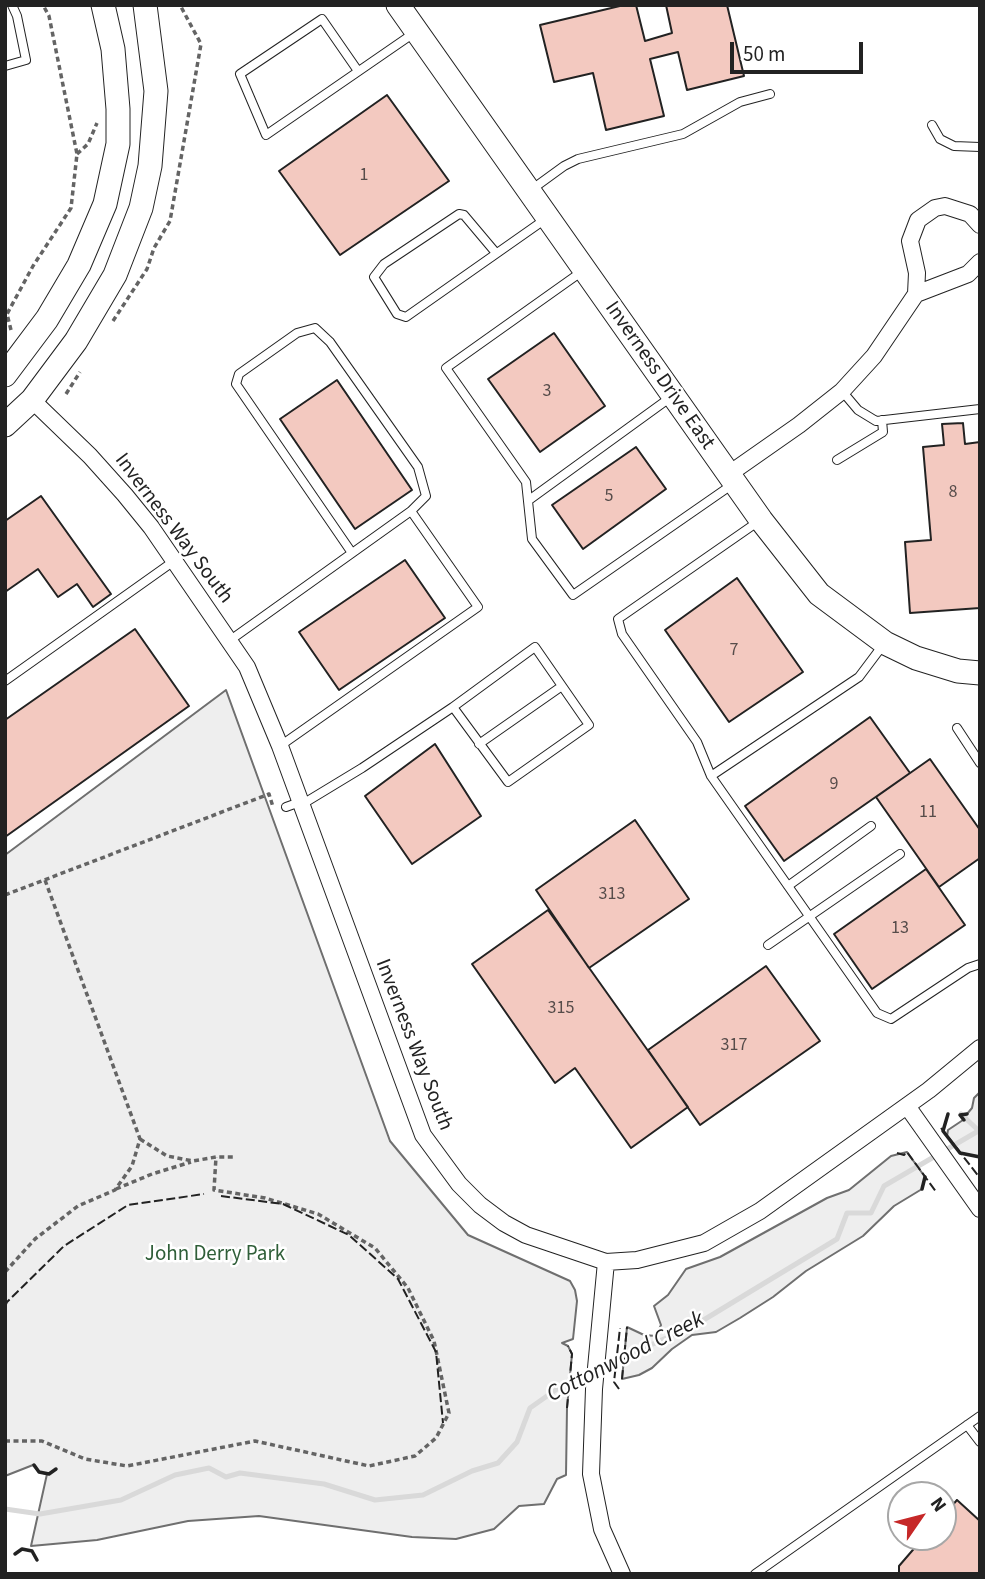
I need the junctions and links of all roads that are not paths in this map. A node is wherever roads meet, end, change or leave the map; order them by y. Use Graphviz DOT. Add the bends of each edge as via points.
graph roads {
  1 [pos="12,5"];
  2 [pos="103,5"];
  3 [pos="145,5"];
  4 [pos="398,5"];
  5 [pos="416,31"];
  6 [pos="5,66"];
  7 [pos="358,71"];
  8 [pos="770,93"];
  9 [pos="932,125"];
  10 [pos="980,147"];
  11 [pos="528,192"];
  12 [pos="547,218"];
  13 [pos="980,225"];
  14 [pos="496,253"];
  15 [pos="980,262"];
  16 [pos="584,270"];
  17 [pos="916,293"];
  18 [pos="6,371"];
  19 [pos="842,391"];
  20 [pos="673,396"];
  21 [pos="32,400"];
  22 [pos="980,409"];
  23 [pos="882,420"];
  24 [pos="5,425"];
  25 [pos="837,460"];
  26 [pos="732,479"];
  27 [pos="529,500"];
  28 [pos="411,512"];
  29 [pos="761,520"];
  30 [pos="352,553"];
  31 [pos="174,561"];
  32 [pos="229,641"];
  33 [pos="885,643"];
  34 [pos="980,673"];
  35 [pos="5,681"];
  36 [pos="562,686"];
  37 [pos="453,707"];
  38 [pos="957,728"];
  39 [pos="479,744"];
  40 [pos="280,746"];
  41 [pos="980,763"];
  42 [pos="712,776"];
  43 [pos="296,805"];
  44 [pos="871,826"];
  45 [pos="900,854"];
  46 [pos="788,886"];
  47 [pos="809,916"];
  48 [pos="768,945"];
  49 [pos="980,964"];
  50 [pos="980,1048"];
  51 [pos="907,1106"];
  52 [pos="980,1209"];
  53 [pos="606,1262"];
  54 [pos="980,1416"];
  55 [pos="967,1425"];
  56 [pos="980,1442"];
  57 [pos="765,1571"];
  58 [pos="622,1574"];
  59 [pos="755,1574"];
  1 -- 6 [label="lane" via="26,60"];
  2 -- 18 [label="main road" via="113,49 118,108 118,144 105,204 79,265 47,319"];
  3 -- 21 [label="main road" via="156,90 150,166 141,208 115,275 76,341"];
  4 -- 5 [label="main road, Inverness Drive East"];
  5 -- 7 [label="lane"];
  5 -- 11 [label="main road, Inverness Drive East"];
  7 -- 7 [label="lane" via="266,135 240,74 322,19"];
  8 -- 11 [label="lane" via="740,102 683,134 578,159"];
  9 -- 10 [label="lane" via="940,139 954,146"];
  11 -- 12 [label="main road, Inverness Drive East"];
  12 -- 14 [label="lane"];
  12 -- 16 [label="main road, Inverness Drive East"];
  13 -- 17 [label="street" via="970,214 945,206 918,220 910,241"];
  14 -- 14 [label="lane" via="406,317 397,314 374,277 384,264 459,214"];
  15 -- 17 [label="street" via="968,274"];
  16 -- 20 [label="main road, Inverness Drive East"];
  16 -- 27 [label="lane" via="446,368 526,482"];
  17 -- 19 [label="street" via="874,356"];
  18 -- 21 [label="main road"];
  19 -- 23 [label="lane" via="858,410"];
  19 -- 26 [label="street"];
  20 -- 26 [label="main road, Inverness Drive East"];
  20 -- 27 [label="lane"];
  21 -- 24 [label="main road"];
  21 -- 31 [label="street, Inverness Way South" via="109,474"];
  22 -- 23 [label="lane"];
  23 -- 25 [label="lane" via="883,432"];
  26 -- 27 [label="lane" via="573,596 532,539"];
  26 -- 29 [label="main road, Inverness Drive East"];
  28 -- 30 [label="lane"];
  28 -- 30 [label="lane" via="426,496 418,467 330,342 315,328 297,333 239,374 236,384"];
  28 -- 40 [label="lane" via="478,607"];
  29 -- 33 [label="main road, Inverness Drive East" via="819,594"];
  29 -- 42 [label="lane" via="618,619 622,634 697,742"];
  30 -- 32 [label="lane"];
  31 -- 32 [label="street, Inverness Way South"];
  31 -- 35 [label="lane"];
  32 -- 40 [label="street, Inverness Way South" via="255,682"];
  33 -- 34 [label="main road, Inverness Drive East" via="958,671"];
  33 -- 42 [label="lane" via="859,677"];
  36 -- 37 [label="lane" via="535,647"];
  36 -- 39 [label="lane"];
  36 -- 39 [label="lane" via="589,725 508,782"];
  37 -- 39 [label="lane"];
  37 -- 43 [label="lane"];
  38 -- 41 [label="lane"];
  40 -- 43 [label="street, Inverness Way South"];
  42 -- 46 [label="lane"];
  43 -- 53 [label="street, Inverness Way South" via="431,1148 480,1205 504,1223"];
  44 -- 46 [label="lane"];
  45 -- 47 [label="lane"];
  46 -- 47 [label="lane"];
  47 -- 48 [label="lane"];
  47 -- 49 [label="lane" via="877,1013 891,1019"];
  50 -- 51 [label="street, Inverness Way South"];
  51 -- 52 [label="street"];
  51 -- 53 [label="street, Inverness Way South" via="760,1211 704,1243 637,1260"];
  53 -- 58 [label="street" via="590,1460 602,1529"];
  54 -- 55 [label="lane"];
  55 -- 56 [label="lane"];
  55 -- 57 [label="lane"];
  57 -- 59 [label="lane"];
}
